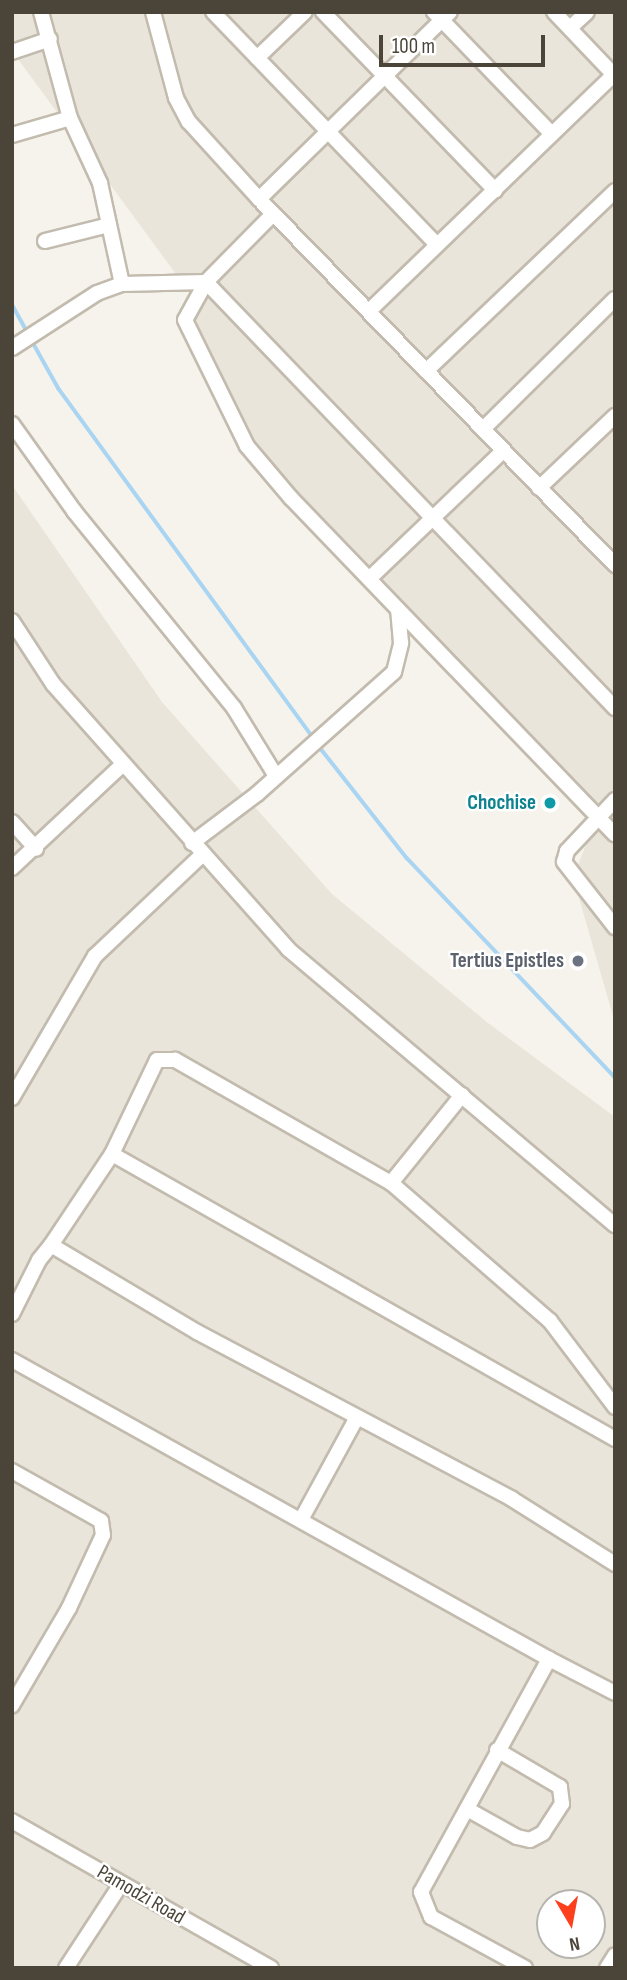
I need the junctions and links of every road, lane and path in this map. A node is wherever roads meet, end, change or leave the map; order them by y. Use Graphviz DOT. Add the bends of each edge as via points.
graph roads {
  1 [pos="41,12"];
  2 [pos="153,12"];
  3 [pos="213,12"];
  4 [pos="305,12"];
  5 [pos="323,12"];
  6 [pos="554,12"];
  7 [pos="587,12"];
  8 [pos="442,15"];
  9 [pos="570,28"];
  10 [pos="50,39"];
  11 [pos="12,52"];
  12 [pos="257,58"];
  13 [pos="614,75"];
  14 [pos="384,76"];
  15 [pos="70,118"];
  16 [pos="550,132"];
  17 [pos="329,133"];
  18 [pos="12,135"];
  19 [pos="495,190"];
  20 [pos="615,191"];
  21 [pos="259,199"];
  22 [pos="274,214"];
  23 [pos="109,225"];
  24 [pos="45,241"];
  25 [pos="437,245"];
  26 [pos="206,282"];
  27 [pos="122,284"];
  28 [pos="615,299"];
  29 [pos="369,311"];
  30 [pos="24,340"];
  31 [pos="426,371"];
  32 [pos="614,418"];
  33 [pos="12,424"];
  34 [pos="483,429"];
  35 [pos="504,450"];
  36 [pos="539,488"];
  37 [pos="434,521"];
  38 [pos="615,565"];
  39 [pos="370,578"];
  40 [pos="398,610"];
  41 [pos="12,621"];
  42 [pos="615,708"];
  43 [pos="123,764"];
  44 [pos="276,776"];
  45 [pos="615,800"];
  46 [pos="597,818"];
  47 [pos="12,822"];
  48 [pos="615,835"];
  49 [pos="192,843"];
  50 [pos="36,849"];
  51 [pos="203,854"];
  52 [pos="12,868"];
  53 [pos="615,927"];
  54 [pos="462,1095"];
  55 [pos="12,1098"];
  56 [pos="112,1154"];
  57 [pos="391,1183"];
  58 [pos="615,1225"];
  59 [pos="51,1245"];
  60 [pos="12,1314"];
  61 [pos="12,1360"];
  62 [pos="615,1407"];
  63 [pos="356,1419"];
  64 [pos="615,1439"];
  65 [pos="12,1471"];
  66 [pos="302,1518"];
  67 [pos="615,1564"];
  68 [pos="549,1659"];
  69 [pos="615,1693"];
  70 [pos="12,1705"];
  71 [pos="498,1750"];
  72 [pos="467,1809"];
  73 [pos="12,1821"];
  74 [pos="121,1884"];
  75 [pos="615,1955"];
  76 [pos="66,1968"];
  77 [pos="271,1968"];
  78 [pos="525,1968"];
  79 [pos="607,1968"];
  1 -- 10 [label="street"];
  2 -- 21 [label="street" via="176,98 190,122"];
  3 -- 12 [label="street"];
  4 -- 12 [label="street"];
  5 -- 14 [label="street"];
  6 -- 9 [label="street"];
  7 -- 9 [label="street"];
  8 -- 14 [label="street"];
  8 -- 16 [label="street"];
  9 -- 13 [label="street"];
  10 -- 11 [label="street"];
  10 -- 15 [label="street"];
  12 -- 17 [label="street"];
  13 -- 16 [label="street"];
  14 -- 17 [label="street"];
  14 -- 19 [label="street"];
  15 -- 18 [label="street"];
  15 -- 23 [label="street" via="100,183"];
  16 -- 19 [label="street"];
  17 -- 21 [label="street"];
  17 -- 25 [label="street"];
  19 -- 25 [label="street"];
  20 -- 31 [label="street"];
  21 -- 22 [label="street"];
  22 -- 26 [label="street"];
  22 -- 29 [label="street"];
  23 -- 24 [label="street"];
  23 -- 27 [label="street"];
  25 -- 29 [label="street"];
  26 -- 27 [label="street"];
  26 -- 37 [label="street"];
  26 -- 39 [label="street" via="185,320 247,446"];
  27 -- 30 [label="street" via="76,304"];
  28 -- 34 [label="street"];
  29 -- 31 [label="street"];
  31 -- 34 [label="street"];
  32 -- 36 [label="street"];
  33 -- 44 [label="street" via="74,511 234,708"];
  34 -- 35 [label="street"];
  35 -- 36 [label="street"];
  35 -- 37 [label="street"];
  36 -- 38 [label="street"];
  37 -- 39 [label="street"];
  37 -- 42 [label="street"];
  39 -- 40 [label="street"];
  40 -- 44 [label="street" via="401,643 394,672"];
  40 -- 46 [label="street"];
  41 -- 43 [label="street" via="53,684"];
  43 -- 49 [label="street"];
  43 -- 50 [label="street"];
  44 -- 49 [label="street"];
  45 -- 46 [label="street"];
  46 -- 48 [label="street"];
  46 -- 53 [label="street" via="567,851 564,862"];
  47 -- 50 [label="street"];
  49 -- 51 [label="street"];
  50 -- 52 [label="street"];
  51 -- 54 [label="street" via="288,949"];
  51 -- 55 [label="street" via="95,956"];
  54 -- 57 [label="street"];
  54 -- 58 [label="street"];
  56 -- 57 [label="street" via="157,1060 166,1058"];
  56 -- 59 [label="street"];
  56 -- 64 [label="street"];
  57 -- 62 [label="street" via="550,1321"];
  59 -- 60 [label="street" via="38,1260"];
  59 -- 63 [label="street"];
  61 -- 66 [label="street"];
  63 -- 66 [label="street"];
  63 -- 67 [label="street" via="512,1499"];
  65 -- 70 [label="street" via="102,1521 103,1535 69,1608"];
  66 -- 68 [label="street"];
  68 -- 69 [label="street"];
  68 -- 71 [label="street"];
  71 -- 72 [label="street"];
  71 -- 72 [label="street" via="560,1787 562,1804 543,1832 530,1840"];
  72 -- 78 [label="street" via="421,1892 423,1906 431,1917"];
  73 -- 74 [label="street, Pamodzi Road"];
  74 -- 76 [label="street"];
  74 -- 77 [label="street, Pamodzi Road"];
  75 -- 79 [label="street"];
}
